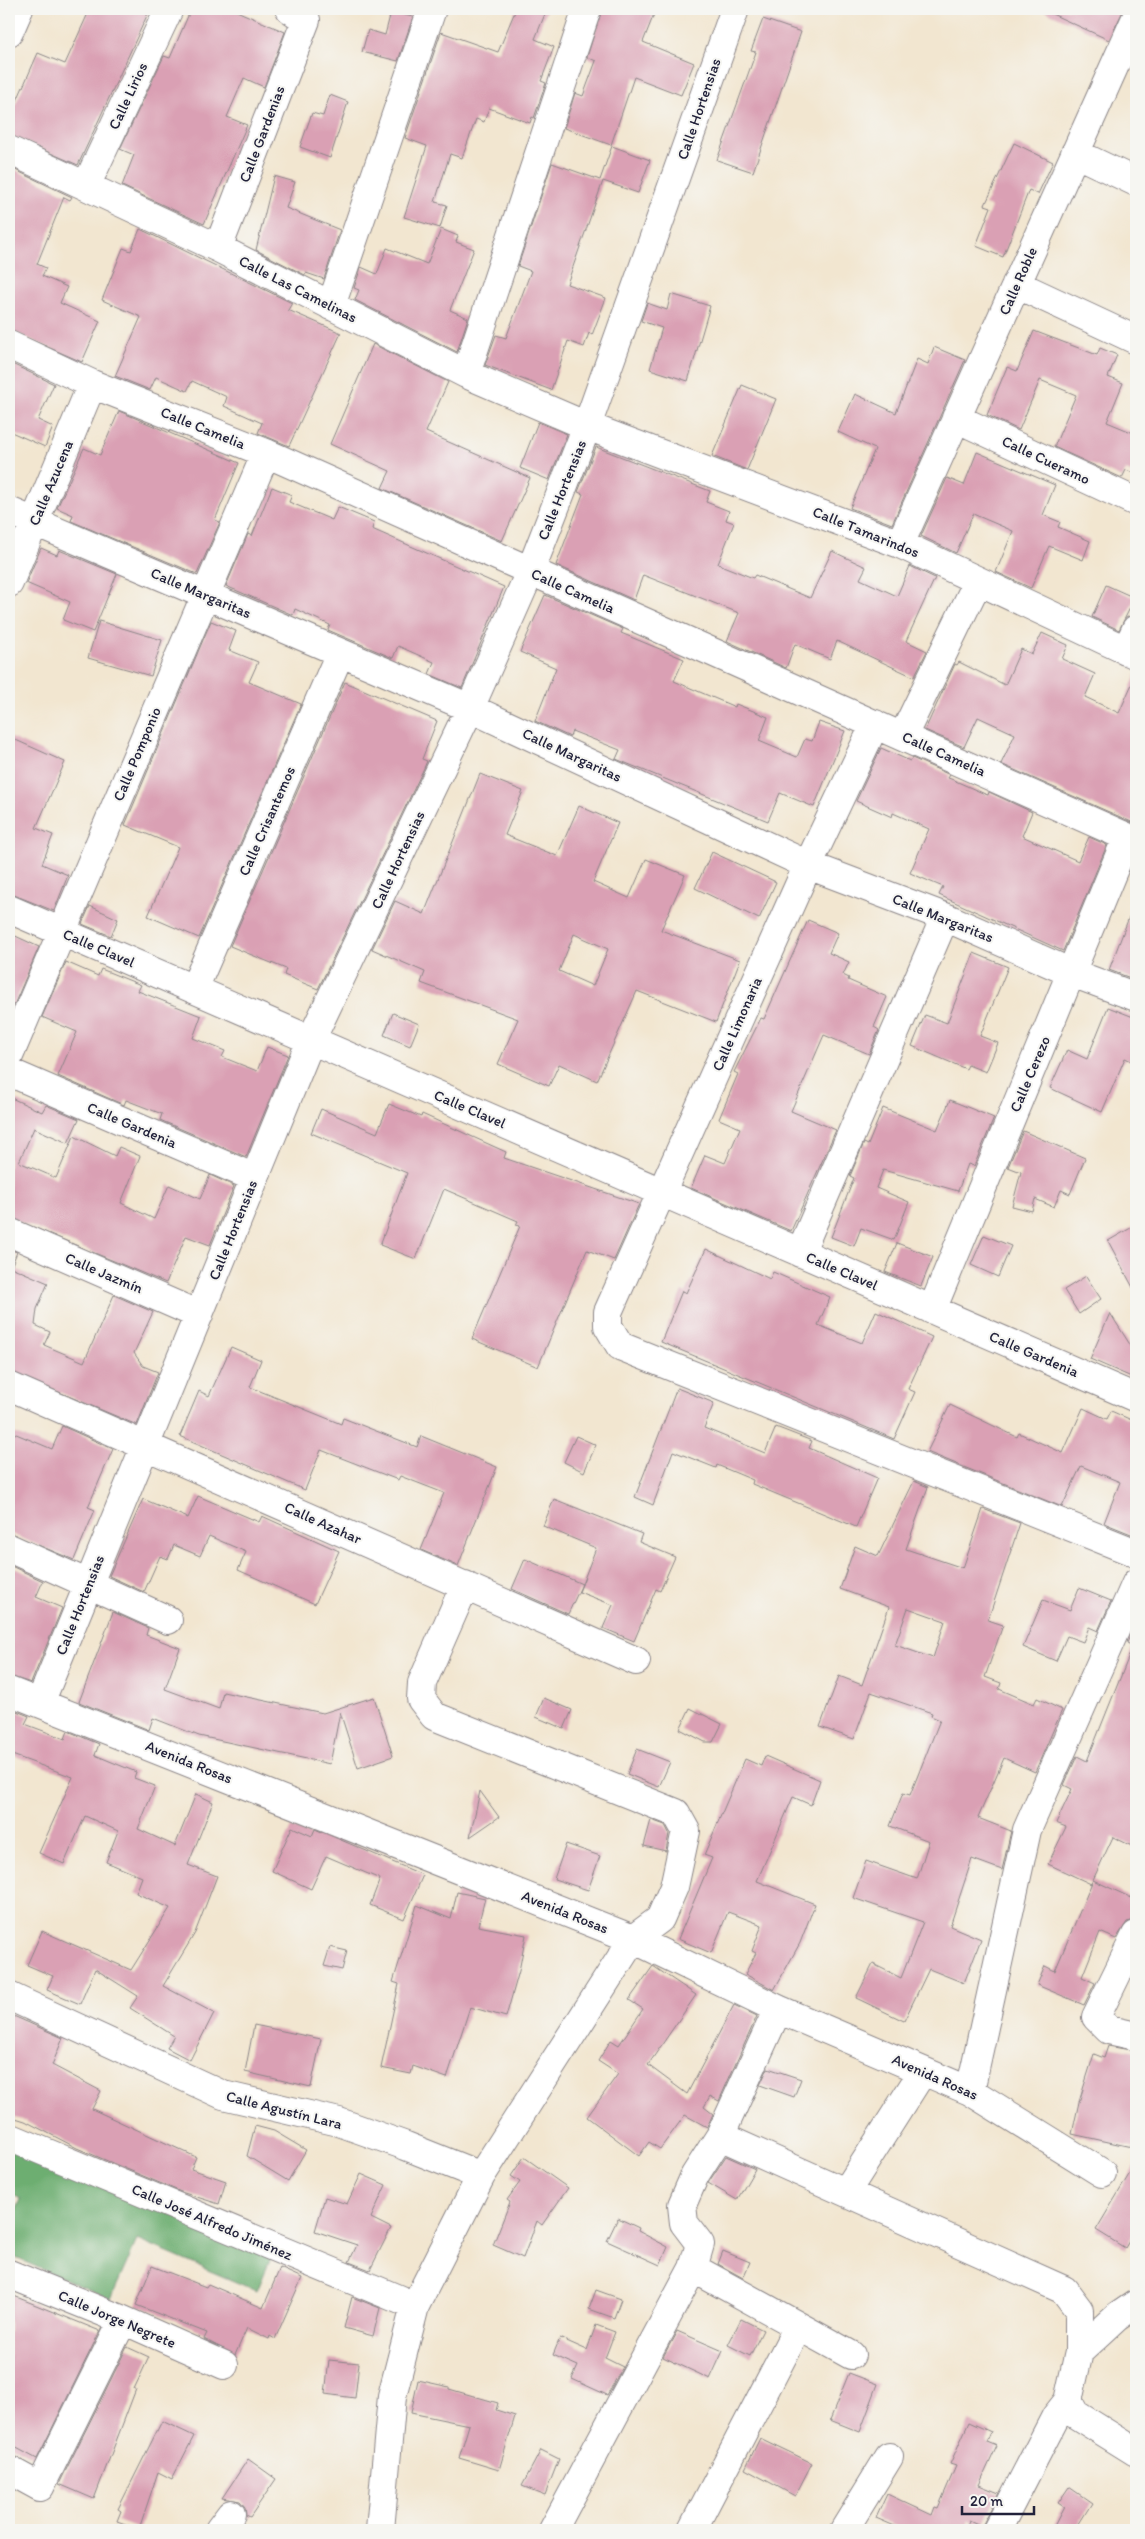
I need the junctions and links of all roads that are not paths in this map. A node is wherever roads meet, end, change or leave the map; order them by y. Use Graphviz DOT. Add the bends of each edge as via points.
graph roads {
  1 [pos="19,9"];
  2 [pos="169,9"];
  3 [pos="432,9"];
  4 [pos="587,9"];
  5 [pos="735,9"];
  6 [pos="298,15"];
  7 [pos="1134,27"];
  8 [pos="9,32"];
  9 [pos="9,150"];
  10 [pos="1075,153"];
  11 [pos="1136,182"];
  12 [pos="87,184"];
  13 [pos="218,248"];
  14 [pos="1016,284"];
  15 [pos="331,306"];
  16 [pos="1136,340"];
  17 [pos="9,345"];
  18 [pos="466,374"];
  19 [pos="92,384"];
  20 [pos="956,418"];
  21 [pos="587,426"];
  22 [pos="266,453"];
  23 [pos="1136,502"];
  24 [pos="9,511"];
  25 [pos="34,523"];
  26 [pos="900,544"];
  27 [pos="530,572"];
  28 [pos="978,580"];
  29 [pos="9,583"];
  30 [pos="205,595"];
  31 [pos="1133,645"];
  32 [pos="340,653"];
  33 [pos="470,708"];
  34 [pos="875,724"];
  35 [pos="903,736"];
  36 [pos="1132,839"];
  37 [pos="808,865"];
  38 [pos="9,909"];
  39 [pos="945,917"];
  40 [pos="62,932"];
  41 [pos="1072,974"];
  42 [pos="194,989"];
  43 [pos="1136,997"];
  44 [pos="311,1040"];
  45 [pos="9,1056"];
  46 [pos="9,1072"];
  47 [pos="255,1178"];
  48 [pos="661,1192"];
  49 [pos="9,1232"];
  50 [pos="800,1252"];
  51 [pos="932,1310"];
  52 [pos="199,1315"];
  53 [pos="9,1386"];
  54 [pos="1136,1398"];
  55 [pos="145,1446"];
  56 [pos="9,1548"];
  57 [pos="1136,1553"];
  58 [pos="1136,1583"];
  59 [pos="89,1584"];
  60 [pos="466,1585"];
  61 [pos="168,1620"];
  62 [pos="636,1661"];
  63 [pos="9,1691"];
  64 [pos="40,1704"];
  65 [pos="1136,1935"];
  66 [pos="633,1939"];
  67 [pos="9,1996"];
  68 [pos="778,2009"];
  69 [pos="1136,2036"];
  70 [pos="923,2071"];
  71 [pos="970,2091"];
  72 [pos="720,2136"];
  73 [pos="9,2137"];
  74 [pos="1102,2173"];
  75 [pos="481,2176"];
  76 [pos="846,2192"];
  77 [pos="693,2268"];
  78 [pos="9,2274"];
  79 [pos="1136,2304"];
  80 [pos="415,2306"];
  81 [pos="123,2320"];
  82 [pos="798,2327"];
  83 [pos="1079,2352"];
  84 [pos="851,2355"];
  85 [pos="224,2365"];
  86 [pos="1068,2401"];
  87 [pos="1136,2452"];
  88 [pos="889,2456"];
  89 [pos="9,2470"];
  90 [pos="380,2530"];
  91 [pos="553,2530"];
  92 [pos="692,2530"];
  93 [pos="844,2530"];
  94 [pos="997,2530"];
  1 -- 8 [label="street"];
  2 -- 12 [label="street, Calle Lirios"];
  3 -- 15 [label="street"];
  4 -- 18 [label="street"];
  5 -- 21 [label="street, Calle Hortensias"];
  6 -- 13 [label="street, Calle Gardenias"];
  7 -- 10 [label="street, Calle Roble"];
  9 -- 12 [label="street, Calle Las Camelinas"];
  10 -- 11 [label="street"];
  10 -- 14 [label="street, Calle Roble"];
  12 -- 13 [label="street, Calle Las Camelinas"];
  13 -- 15 [label="street, Calle Las Camelinas"];
  14 -- 16 [label="street"];
  14 -- 20 [label="street, Calle Roble"];
  15 -- 18 [label="street, Calle Las Camelinas"];
  17 -- 19 [label="street, Calle Camelia"];
  18 -- 21 [label="street, Calle Las Camelinas"];
  19 -- 22 [label="street, Calle Camelia"];
  19 -- 25 [label="street, Calle Azucena"];
  20 -- 23 [label="street, Calle Cueramo"];
  20 -- 26 [label="street, Calle Roble"];
  21 -- 26 [label="street, Calle Tamarindos"];
  21 -- 27 [label="street, Calle Hortensias"];
  22 -- 27 [label="street, Calle Camelia"];
  22 -- 30 [label="street, Calle Pomponio"];
  24 -- 25 [label="street, Calle Margaritas"];
  25 -- 29 [label="street, Calle Azucena"];
  25 -- 30 [label="street, Calle Margaritas"];
  26 -- 28 [label="street, Calle Tamarindos"];
  27 -- 33 [label="street, Calle Hortensias"];
  27 -- 34 [label="street, Calle Camelia"];
  28 -- 31 [label="street, Calle Tamarindos"];
  28 -- 35 [label="street"];
  30 -- 32 [label="street, Calle Margaritas"];
  30 -- 40 [label="street, Calle Pomponio"];
  32 -- 33 [label="street, Calle Margaritas"];
  32 -- 42 [label="street, Calle Crisantemos"];
  33 -- 37 [label="street, Calle Margaritas"];
  33 -- 44 [label="street, Calle Hortensias"];
  34 -- 35 [label="street, Calle Camelia"];
  34 -- 37 [label="street, Calle Limonaria"];
  35 -- 36 [label="street, Calle Camelia"];
  36 -- 41 [label="street, Calle Cerezo"];
  37 -- 39 [label="street, Calle Margaritas"];
  37 -- 48 [label="street, Calle Limonaria"];
  38 -- 40 [label="street, Calle Clavel"];
  39 -- 41 [label="street, Calle Margaritas"];
  39 -- 50 [label="street"];
  40 -- 42 [label="street, Calle Clavel"];
  40 -- 45 [label="street, Calle Pomponio"];
  41 -- 43 [label="street, Calle Margaritas"];
  41 -- 51 [label="street, Calle Cerezo"];
  42 -- 44 [label="street, Calle Clavel"];
  44 -- 47 [label="street, Calle Hortensias"];
  44 -- 48 [label="street, Calle Clavel"];
  46 -- 47 [label="street, Calle Gardenia"];
  47 -- 52 [label="street, Calle Hortensias"];
  48 -- 50 [label="street, Calle Clavel"];
  48 -- 57 [label="street, Calle Limonaria" via="608,1312 608,1326 620,1346"];
  49 -- 52 [label="street, Calle Jazmín"];
  50 -- 51 [label="street, Calle Clavel"];
  51 -- 54 [label="street, Calle Gardenia"];
  52 -- 55 [label="street, Calle Hortensias"];
  53 -- 55 [label="street, Calle Azahar"];
  55 -- 59 [label="street, Calle Hortensias"];
  55 -- 60 [label="street, Calle Azahar"];
  56 -- 59 [label="street"];
  58 -- 71 [label="street" via="1026,1830"];
  59 -- 61 [label="street"];
  59 -- 64 [label="street, Calle Hortensias"];
  60 -- 62 [label="street, Calle Azahar"];
  60 -- 66 [label="street" via="422,1683 421,1699 434,1716 676,1813 683,1822 686,1831 674,1887 660,1918"];
  63 -- 64 [label="street, Avenida Rosas"];
  64 -- 66 [label="street, Avenida Rosas"];
  65 -- 69 [label="street" via="1096,2017 1110,2030"];
  66 -- 68 [label="street, Avenida Rosas"];
  66 -- 75 [label="street"];
  67 -- 75 [label="street, Calle Agustín Lara" via="224,2095 339,2122"];
  68 -- 70 [label="street, Avenida Rosas"];
  68 -- 72 [label="street"];
  70 -- 71 [label="street, Avenida Rosas"];
  70 -- 76 [label="street"];
  71 -- 74 [label="street, Avenida Rosas"];
  72 -- 76 [label="street"];
  72 -- 77 [label="street" via="695,2175 682,2205 684,2223 700,2244"];
  73 -- 80 [label="street, Calle José Alfredo Jiménez"];
  75 -- 80 [label="street"];
  76 -- 83 [label="street" via="1064,2290 1080,2310"];
  77 -- 82 [label="street"];
  77 -- 91 [label="street"];
  78 -- 81 [label="street, Calle Jorge Negrete"];
  79 -- 83 [label="street"];
  80 -- 90 [label="street" via="392,2396"];
  81 -- 85 [label="street, Calle Jorge Negrete"];
  81 -- 89 [label="street" via="40,2487"];
  82 -- 84 [label="street"];
  82 -- 92 [label="street"];
  83 -- 86 [label="street"];
  86 -- 87 [label="street" via="1075,2414"];
  86 -- 94 [label="street" via="1056,2416"];
  88 -- 93 [label="street"];
}
